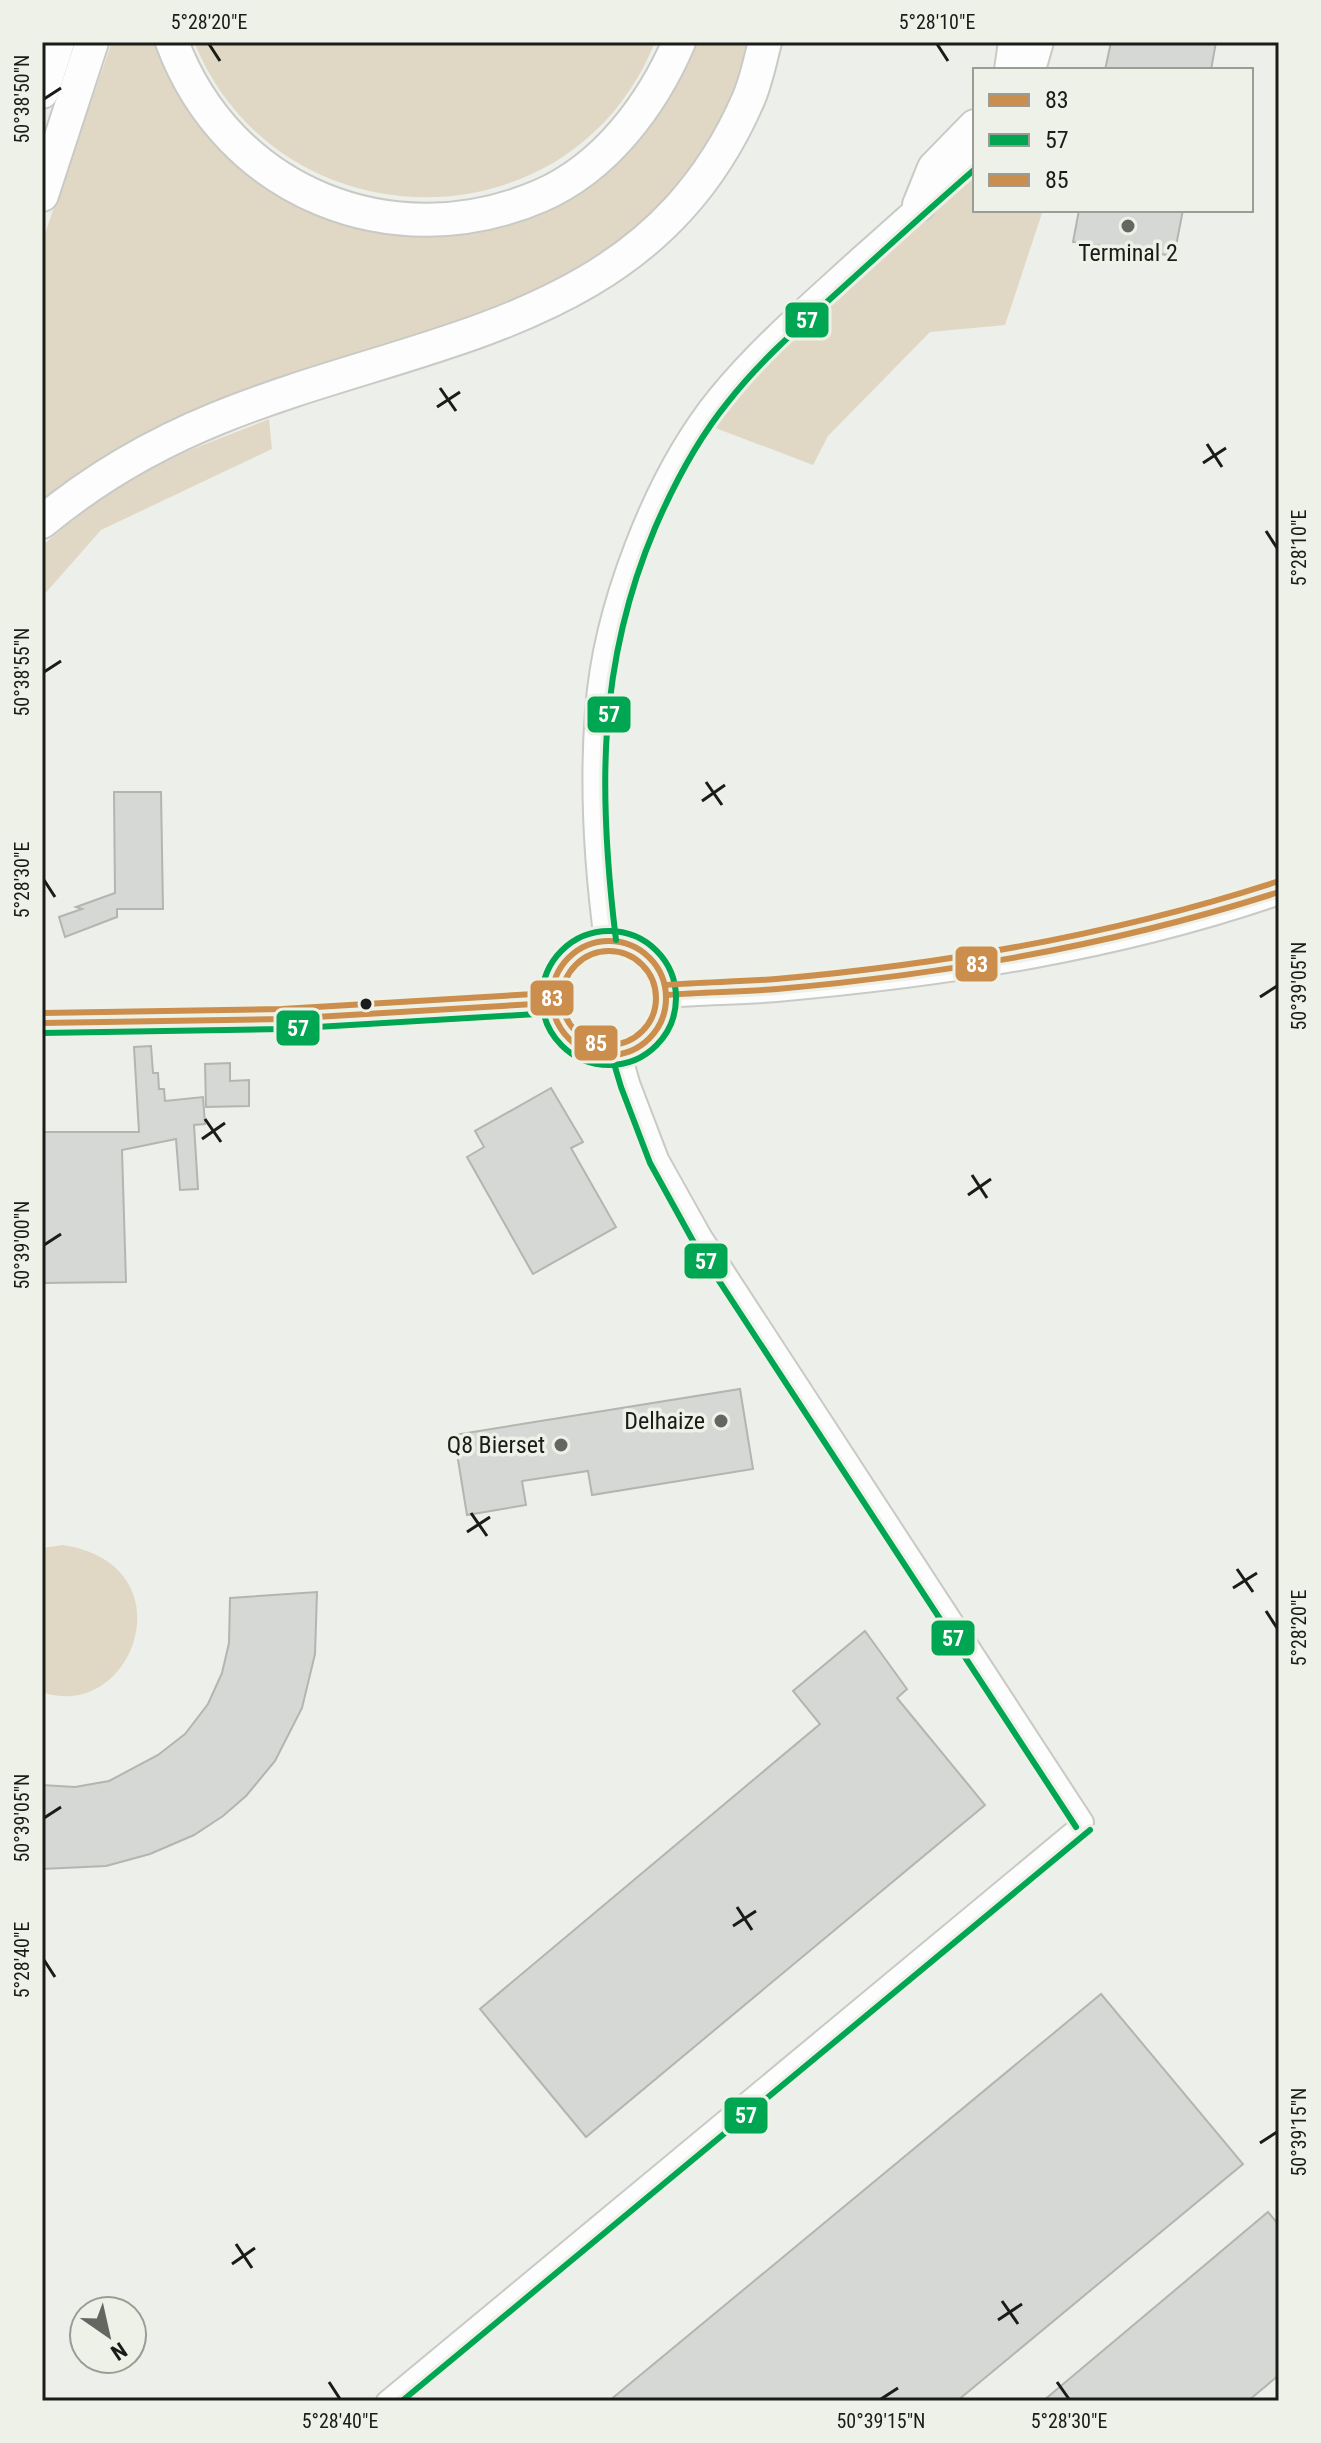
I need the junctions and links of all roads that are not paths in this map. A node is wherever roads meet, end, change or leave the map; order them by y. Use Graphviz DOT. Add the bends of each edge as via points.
graph roads {
  1 [pos="58,42"];
  2 [pos="92,42"];
  3 [pos="172,42"];
  4 [pos="679,42"];
  5 [pos="765,42"];
  6 [pos="1015,42"];
  7 [pos="1042,42"];
  8 [pos="1011,68"];
  9 [pos="1035,68"];
  10 [pos="42,92"];
  11 [pos="973,128"];
  12 [pos="973,158"];
  13 [pos="42,195"];
  14 [pos="919,205"];
  15 [pos="42,522"];
  16 [pos="1279,892"];
  17 [pos="606,941"];
  18 [pos="667,995"];
  19 [pos="552,1003"];
  20 [pos="42,1023"];
  21 [pos="622,1054"];
  22 [pos="386,2401"];
  1 -- 10 [label="highway"];
  2 -- 13 [label="highway"];
  3 -- 4 [label="highway" via="200,100 258,164 304,191 355,211 438,221 541,196 575,175 614,144 637,115"];
  5 -- 15 [label="highway" via="750,97 723,152 668,220 592,281 494,326 221,416 134,457"];
  6 -- 8 [label="highway"];
  7 -- 9 [label="street"];
  11 -- 14 [label="highway" via="934,168"];
  12 -- 14 [label="street"];
  14 -- 17 [label="street" via="780,330 718,399 671,469 631,560 609,636 597,709 598,858"];
  16 -- 18 [label="main road" via="1111,940 998,962 774,989"];
  17 -- 18 [label="main road" via="628,944 647,955 661,973"];
  17 -- 19 [label="main road" via="588,945 566,961 553,985"];
  18 -- 21 [label="main road" via="655,1033"];
  19 -- 20 [label="main road" via="282,1019"];
  19 -- 21 [label="main road" via="557,1022 584,1050"];
  21 -- 22 [label="street" via="659,1159 702,1236 1084,1822"];
}
